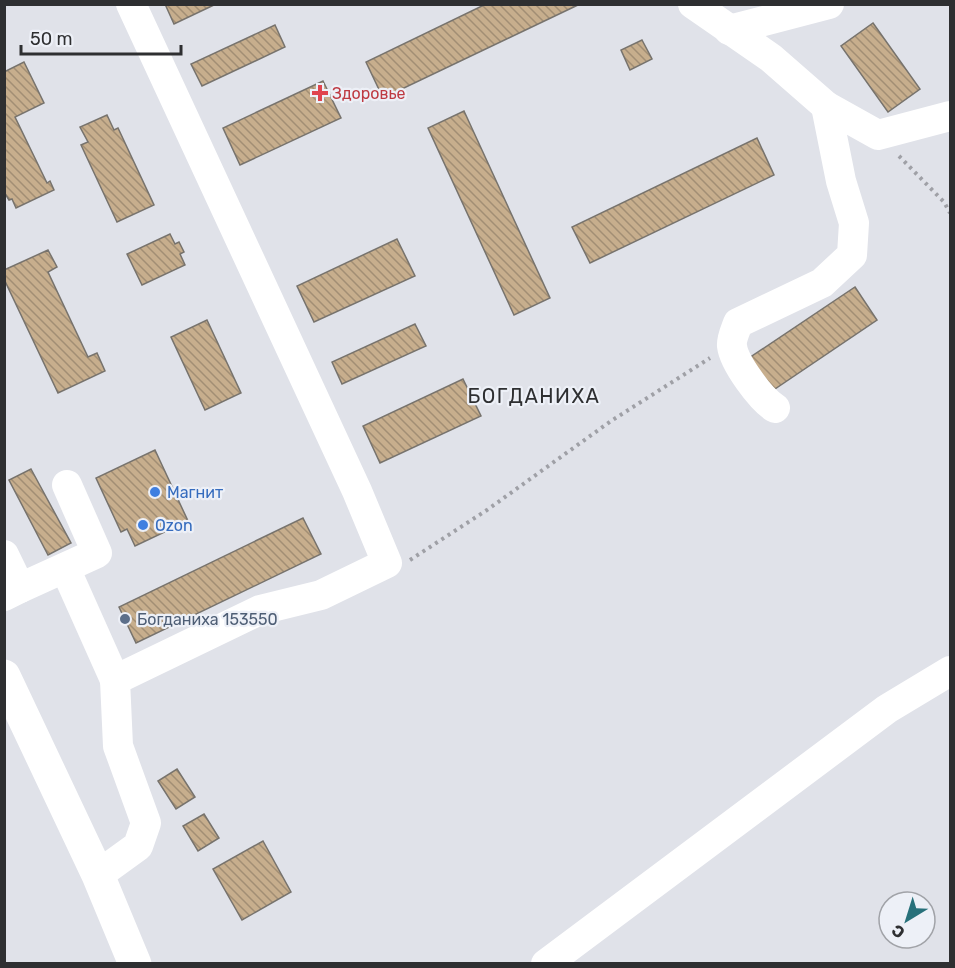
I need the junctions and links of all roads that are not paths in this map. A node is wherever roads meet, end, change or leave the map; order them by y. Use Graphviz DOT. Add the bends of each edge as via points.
graph roads {
  1 [pos="131,4"];
  2 [pos="693,4"];
  3 [pos="829,4"];
  4 [pos="729,30"];
  5 [pos="826,106"];
  6 [pos="951,116"];
  7 [pos="775,408"];
  8 [pos="67,485"];
  9 [pos="4,555"];
  10 [pos="65,568"];
  11 [pos="12,592"];
  12 [pos="951,671"];
  13 [pos="4,676"];
  14 [pos="115,680"];
  15 [pos="98,875"];
  16 [pos="135,963"];
  17 [pos="546,963"];
  1 -- 14 [label="street" via="387,563 321,595 260,610"];
  2 -- 4 [label="street"];
  3 -- 4 [label="street"];
  4 -- 5 [label="street" via="771,58"];
  5 -- 6 [label="street" via="878,135"];
  5 -- 7 [label="street" via="854,223 852,255 822,283 738,323 732,345 740,365 766,402"];
  8 -- 10 [label="street" via="97,552"];
  9 -- 11 [label="street"];
  10 -- 11 [label="street"];
  10 -- 14 [label="street"];
  12 -- 17 [label="street" via="887,709"];
  13 -- 15 [label="main road"];
  14 -- 15 [label="street" via="118,746 146,823 138,846"];
  15 -- 16 [label="main road"];
}
